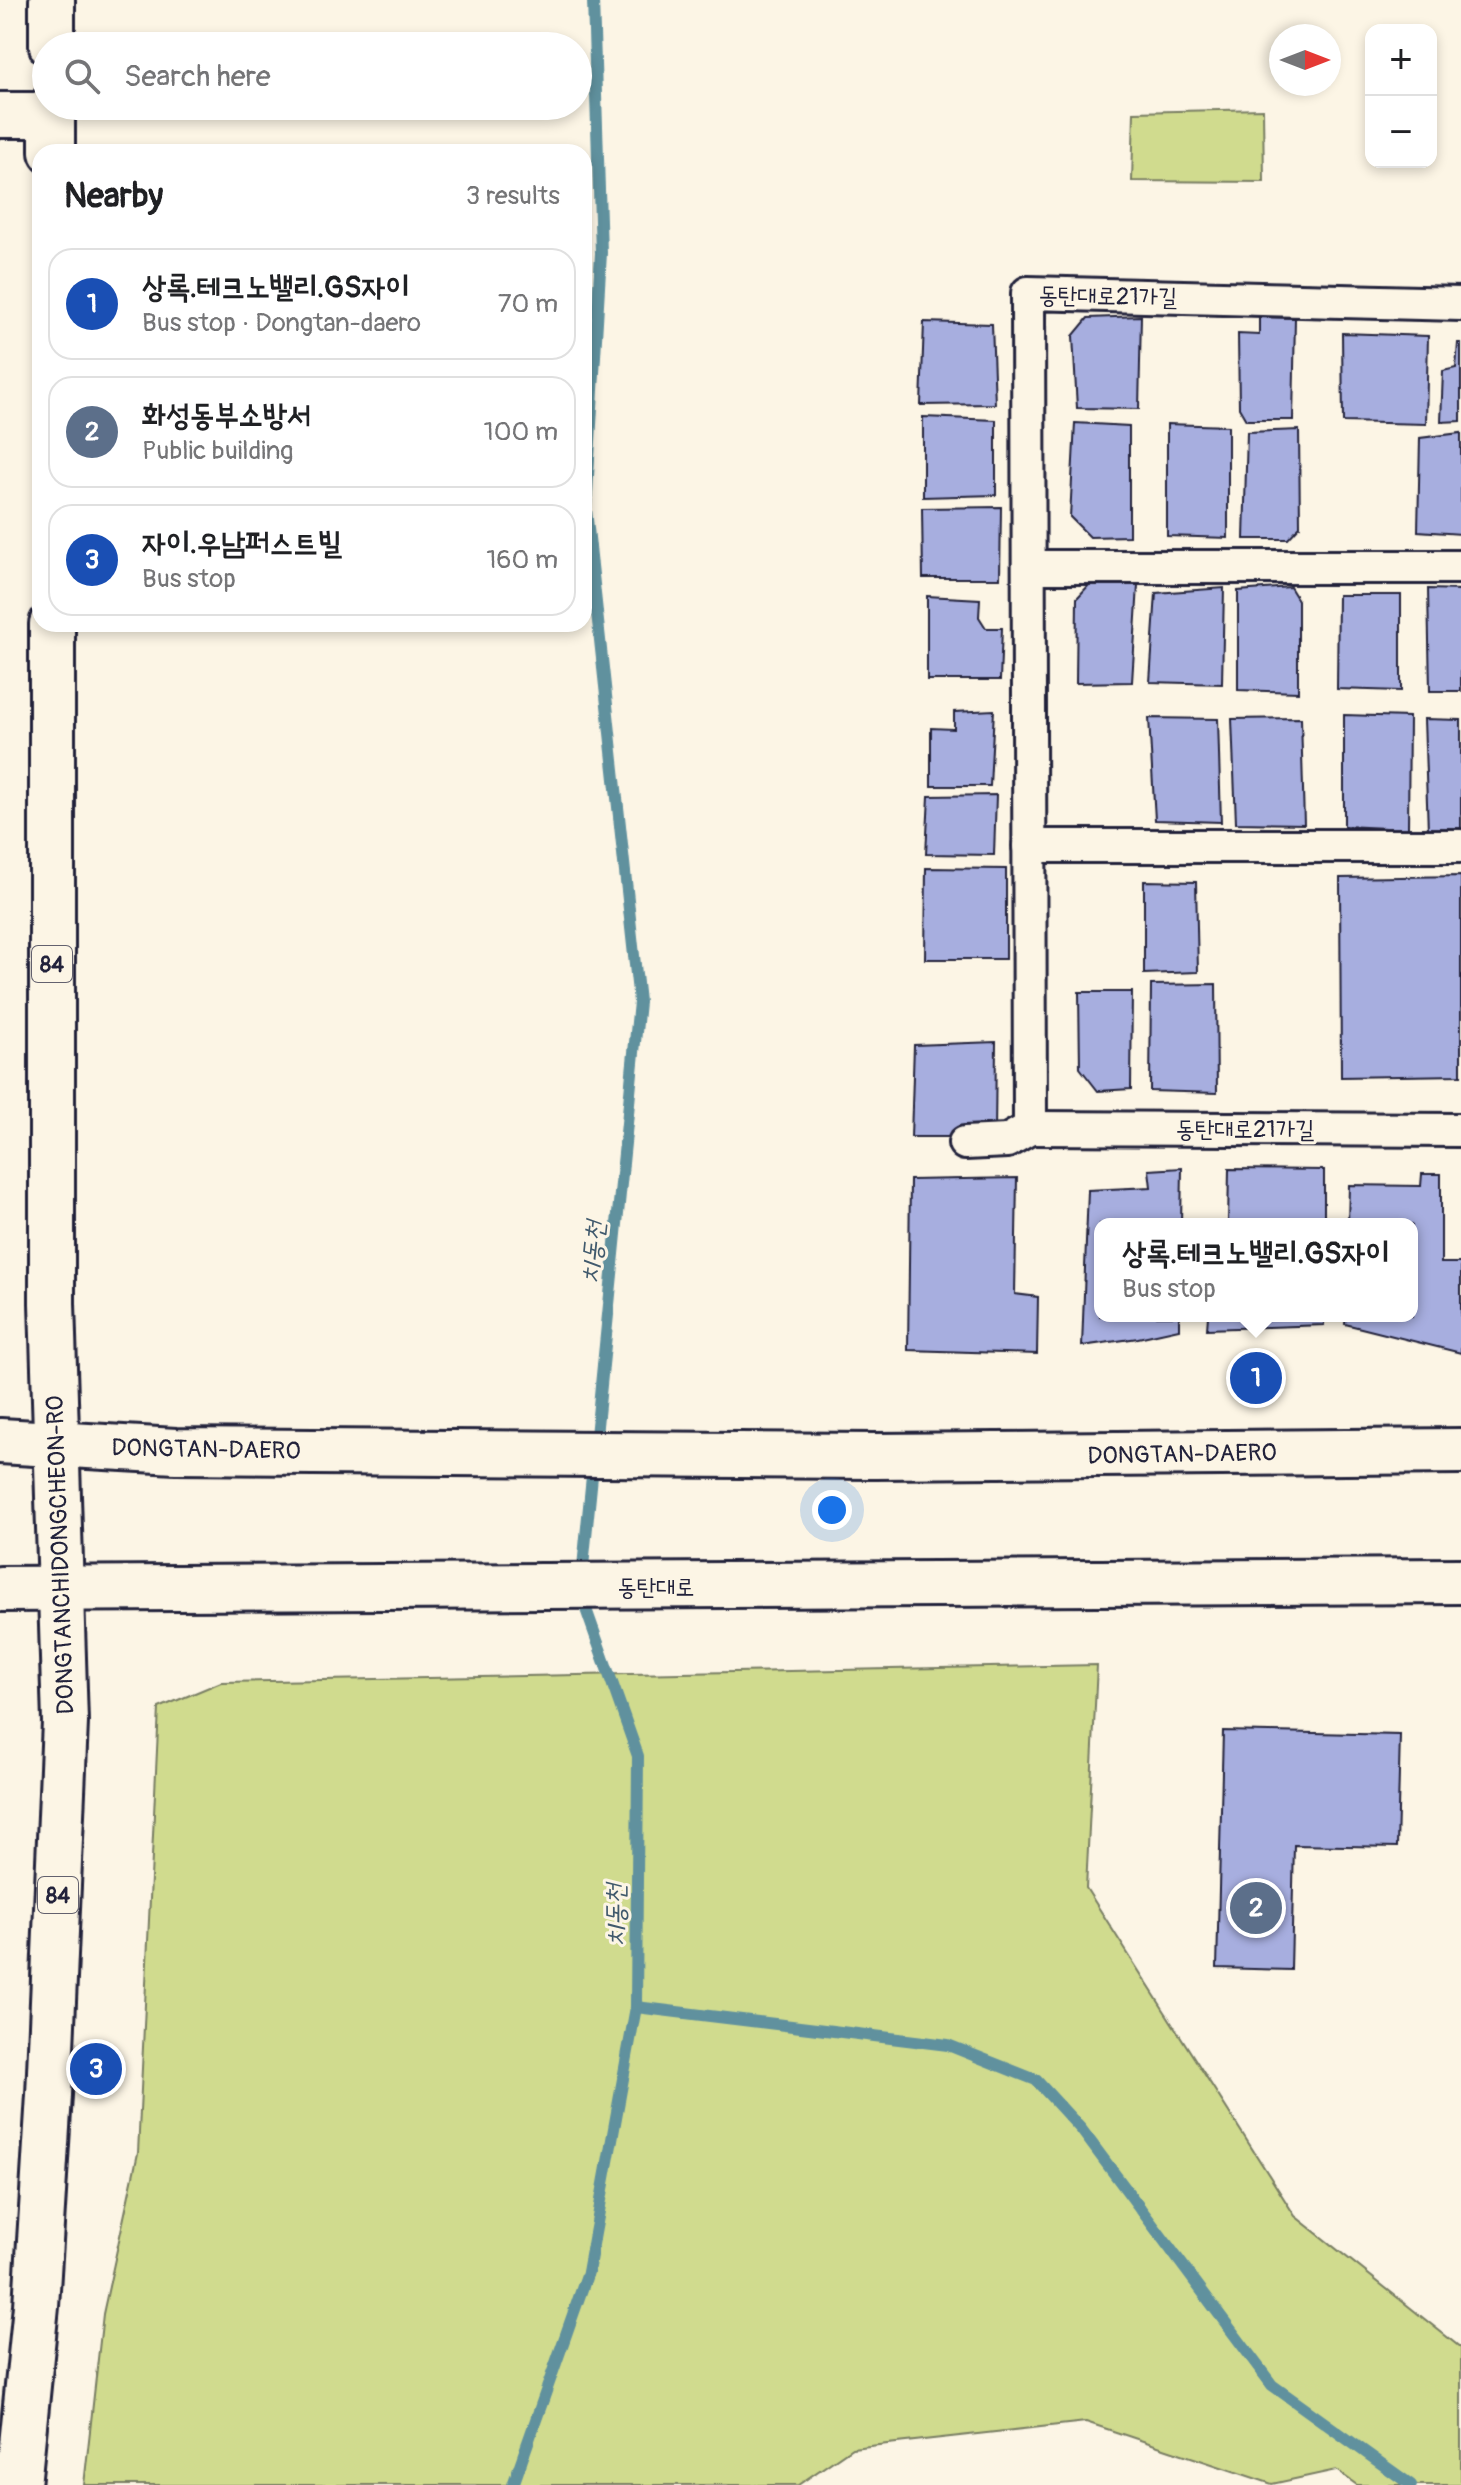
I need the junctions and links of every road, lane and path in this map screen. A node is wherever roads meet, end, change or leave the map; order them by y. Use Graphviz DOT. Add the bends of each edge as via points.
graph roads {
  1 [pos="52,0"];
  2 [pos="52,32"];
  3 [pos="0,115"];
  4 [pos="52,124"];
  5 [pos="1461,304"];
  6 [pos="1029,567"];
  7 [pos="1461,567"];
  8 [pos="52,632"];
  9 [pos="1029,846"];
  10 [pos="1461,846"];
  11 [pos="1030,1128"];
  12 [pos="1461,1130"];
  13 [pos="965,1143"];
  14 [pos="0,1441"];
  15 [pos="56,1444"];
  16 [pos="1461,1451"];
  17 [pos="1461,1581"];
  18 [pos="61,1588"];
  19 [pos="0,1589"];
  20 [pos="18,2485"];
  1 -- 2 [label="main road"];
  3 -- 4 [label="main road"];
  5 -- 6 [label="street, 동탄대로21가길" via="1028,293"];
  6 -- 7 [label="street"];
  6 -- 9 [label="street, 동탄대로21가길"];
  8 -- 15 [label="main road, DONGTANCHIDONGCHEON-RO / 84"];
  9 -- 10 [label="street"];
  9 -- 11 [label="street, 동탄대로21가길"];
  11 -- 12 [label="street, 동탄대로21가길"];
  11 -- 13 [label="street, 동탄대로21가길" via="1007,1141"];
  14 -- 15 [label="main road, DONGTAN-DAERO"];
  15 -- 16 [label="main road, DONGTAN-DAERO" via="176,1451 902,1456"];
  15 -- 18 [label="main road, DONGTANCHIDONGCHEON-RO / 84"];
  17 -- 18 [label="main road, 동탄대로"];
  18 -- 19 [label="main road"];
  18 -- 20 [label="main road, DONGTANCHIDONGCHEON-RO / 84" via="65,1722 49,2095"];
}
